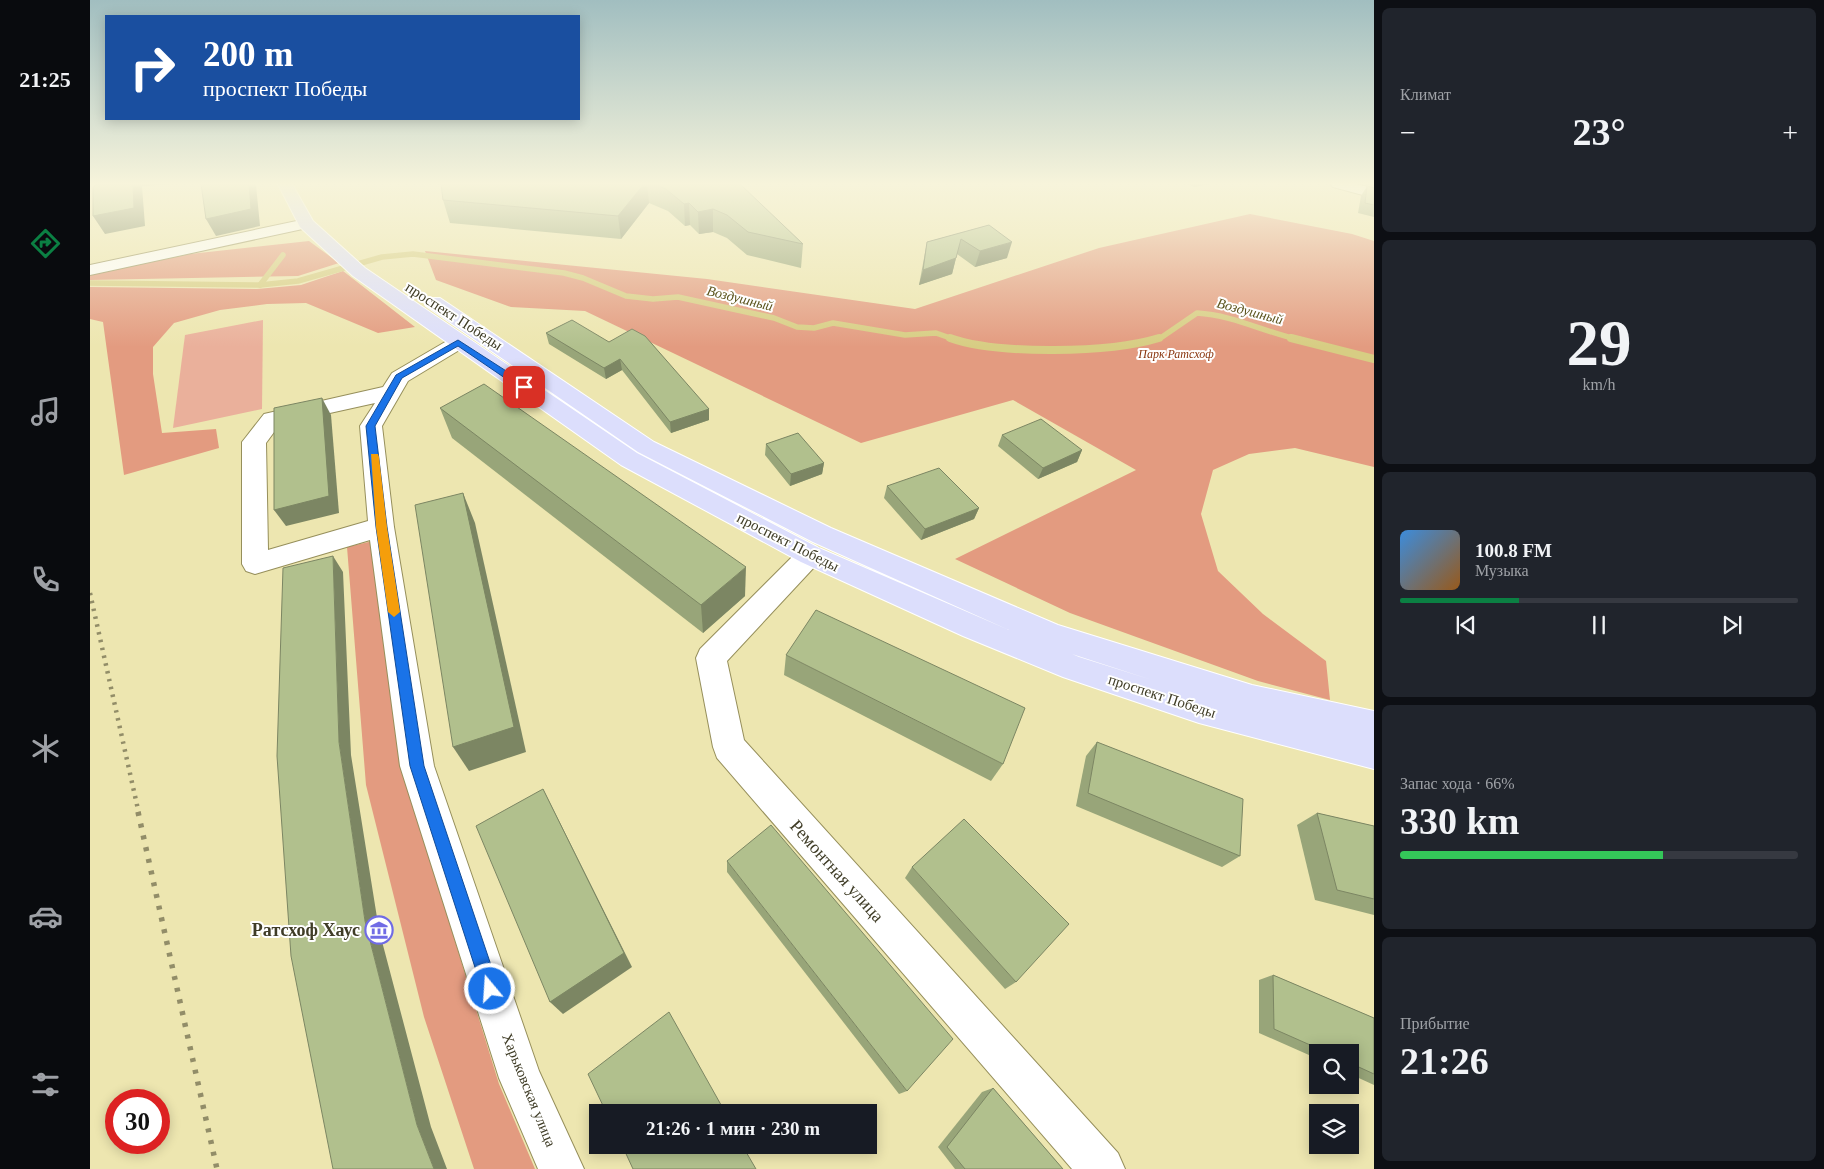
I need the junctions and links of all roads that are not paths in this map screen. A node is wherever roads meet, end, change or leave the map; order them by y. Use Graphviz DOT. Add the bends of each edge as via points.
graph roads {
  1 [pos="225,239"];
  2 [pos="338,239"];
  3 [pos="90,270"];
  4 [pos="468,337"];
  5 [pos="392,392"];
  6 [pos="381,527"];
  7 [pos="810,555"];
  8 [pos="1374,724"];
  9 [pos="1374,754"];
  10 [pos="561,1169"];
  11 [pos="1102,1169"];
  1 -- 3 [label="street"];
  2 -- 4 [label="main road, проспект Победы" via="361,263"];
  4 -- 5 [label="street, Харьковская улица" via="399,377"];
  4 -- 7 [label="main road, проспект Победы" via="629,460"];
  4 -- 8 [label="main road, проспект Победы" via="646,447 822,535 1050,635 1252,699"];
  5 -- 6 [label="street, Харьковская улица" via="371,426"];
  5 -- 6 [label="street" via="272,419 254,442 255,564"];
  6 -- 10 [label="street, Харьковская улица" via="417,766 520,1078"];
  7 -- 9 [label="main road, проспект Победы" via="973,628 1065,664 1198,709"];
  7 -- 11 [label="street, Ремонтная улица" via="711,658 729,747"];
}
